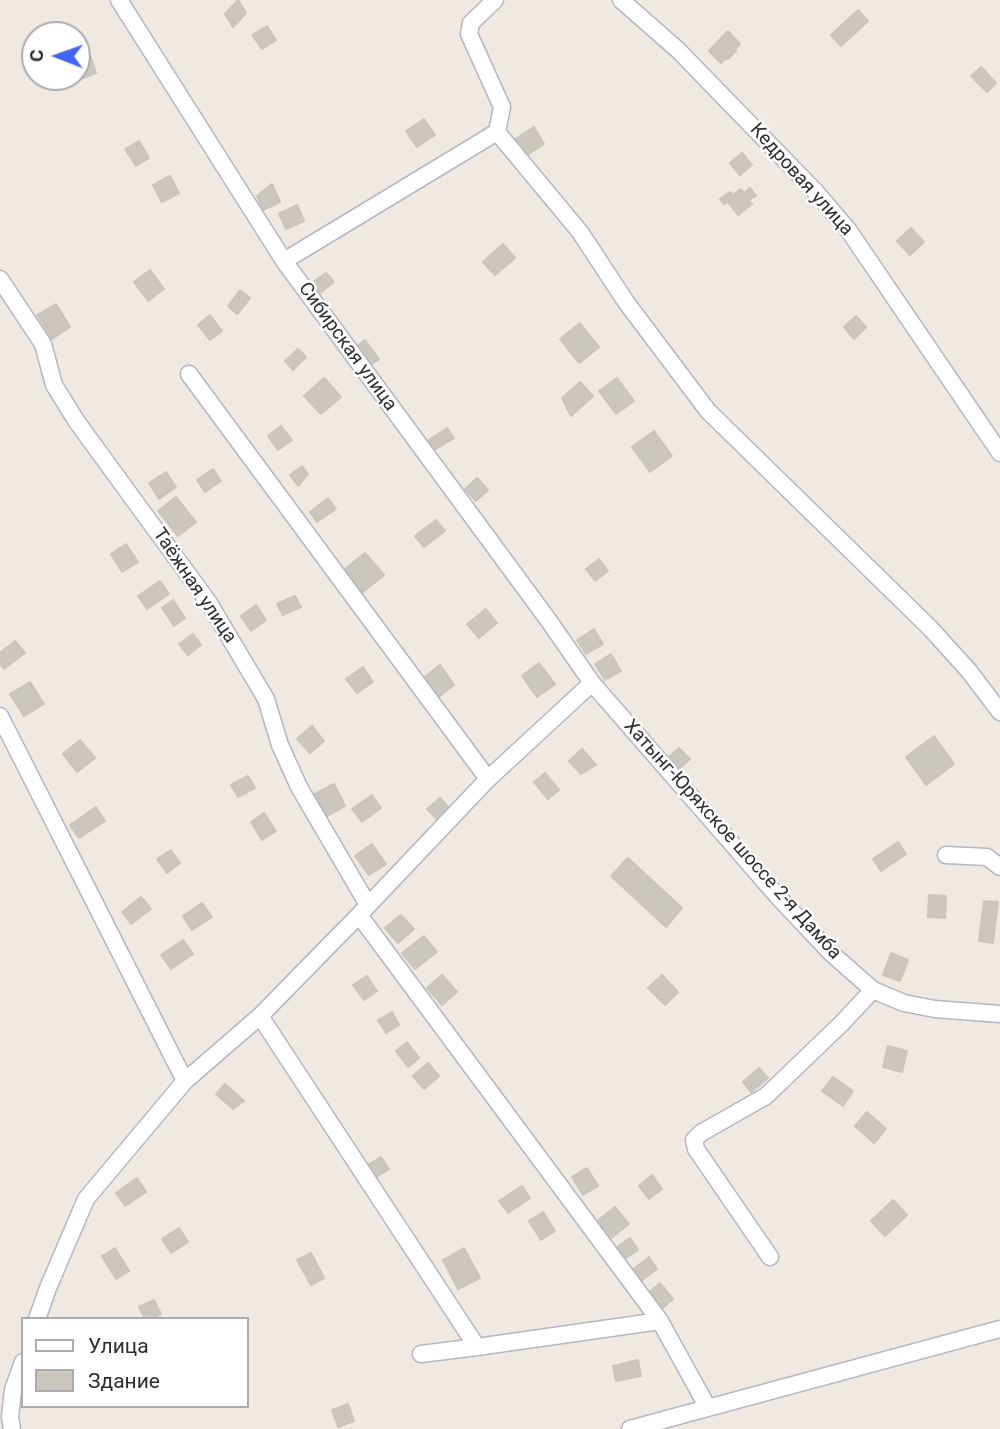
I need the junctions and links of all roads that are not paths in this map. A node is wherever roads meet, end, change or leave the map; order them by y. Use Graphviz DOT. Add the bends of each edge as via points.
graph roads {
  1 [pos="119,0"];
  2 [pos="495,0"];
  3 [pos="621,0"];
  4 [pos="496,132"];
  5 [pos="284,261"];
  6 [pos="0,279"];
  7 [pos="189,374"];
  8 [pos="1000,453"];
  9 [pos="592,683"];
  10 [pos="1000,712"];
  11 [pos="0,716"];
  12 [pos="488,779"];
  13 [pos="946,855"];
  14 [pos="1000,867"];
  15 [pos="364,910"];
  16 [pos="873,990"];
  17 [pos="1000,1014"];
  18 [pos="260,1016"];
  19 [pos="185,1081"];
  20 [pos="770,1257"];
  21 [pos="38,1317"];
  22 [pos="660,1321"];
  23 [pos="1000,1329"];
  24 [pos="477,1348"];
  25 [pos="421,1354"];
  26 [pos="21,1368"];
  27 [pos="708,1408"];
  28 [pos="7,1422"];
  29 [pos="631,1429"];
  1 -- 5 [label="street, Сибирская улица"];
  2 -- 4 [label="street" via="471,23 469,34 502,107"];
  3 -- 8 [label="street, Кедровая улица" via="678,50 849,231"];
  4 -- 5 [label="street"];
  4 -- 10 [label="street" via="580,232 708,411 930,628"];
  5 -- 9 [label="street, Сибирская улица"];
  6 -- 15 [label="street, Таёжная улица" via="43,344 54,385 77,422 209,603 266,699 299,787"];
  7 -- 12 [label="street"];
  9 -- 12 [label="street"];
  9 -- 16 [label="street, Хатынг-Юряхское шоссе 2-я Дамба" via="780,899"];
  11 -- 19 [label="street"];
  12 -- 15 [label="street"];
  13 -- 14 [label="street" via="987,857"];
  15 -- 18 [label="street"];
  15 -- 22 [label="street, Таёжная улица"];
  16 -- 17 [label="street, Хатынг-Юряхское шоссе 2-я Дамба" via="935,1009"];
  16 -- 20 [label="street" via="766,1096 694,1140"];
  18 -- 19 [label="street"];
  18 -- 24 [label="street"];
  19 -- 21 [label="street" via="86,1199"];
  22 -- 24 [label="street"];
  22 -- 27 [label="street, Таёжная улица"];
  23 -- 27 [label="street"];
  24 -- 25 [label="street"];
  26 -- 28 [label="street"];
  27 -- 29 [label="street"];
}
